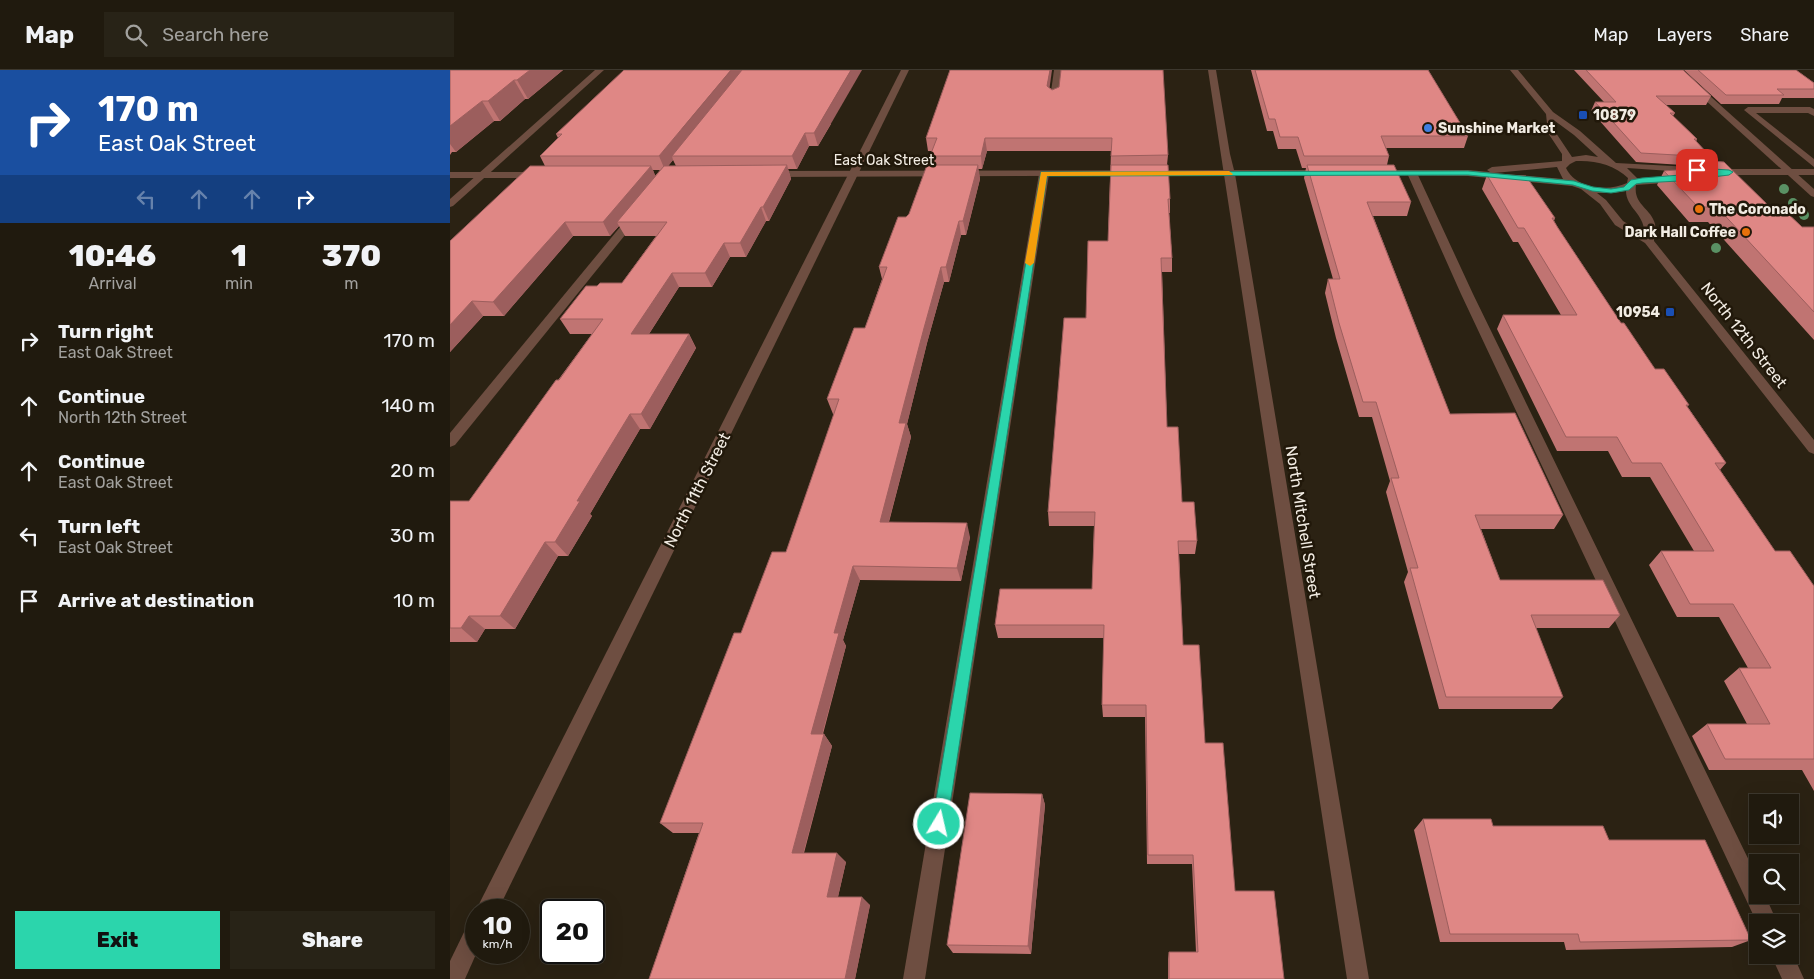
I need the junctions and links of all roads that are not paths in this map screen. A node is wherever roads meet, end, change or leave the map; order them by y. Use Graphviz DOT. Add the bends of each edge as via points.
graph roads {
  1 [pos="600,70"];
  2 [pos="906,70"];
  3 [pos="1058,70"];
  4 [pos="1212,70"];
  5 [pos="1514,70"];
  6 [pos="1676,70"];
  7 [pos="1054,99"];
  8 [pos="1814,113"];
  9 [pos="1550,114"];
  10 [pos="1566,163"];
  11 [pos="1614,164"];
  12 [pos="1814,164"];
  13 [pos="1729,172"];
  14 [pos="1790,172"];
  15 [pos="1814,172"];
  16 [pos="1334,173"];
  17 [pos="1363,173"];
  18 [pos="1412,173"];
  19 [pos="1468,173"];
  20 [pos="552,174"];
  21 [pos="756,174"];
  22 [pos="855,174"];
  23 [pos="1044,174"];
  24 [pos="1230,174"];
  25 [pos="450,175"];
  26 [pos="483,175"];
  27 [pos="1578,184"];
  28 [pos="1632,184"];
  29 [pos="1814,194"];
  30 [pos="450,204"];
  31 [pos="641,209"];
  32 [pos="1649,241"];
  33 [pos="450,442"];
  34 [pos="1814,450"];
  35 [pos="493,899"];
  36 [pos="1762,914"];
  37 [pos="465,954"];
  38 [pos="1786,964"];
  39 [pos="453,979"];
  40 [pos="914,979"];
  41 [pos="1358,979"];
  42 [pos="1794,979"];
  1 -- 26 [label="street"];
  2 -- 22 [label="street, North 11th Street"];
  3 -- 7 [label="street"];
  4 -- 24 [label="street, North Mitchell Street"];
  5 -- 9 [label="street, North 12th Street"];
  6 -- 14 [label="street"];
  8 -- 12 [label="street" via="1810,110 1748,110"];
  9 -- 10 [label="street, North 12th Street" via="1552,133 1567,154"];
  9 -- 11 [label="street, North 12th Street"];
  10 -- 11 [label="street" via="1588,159"];
  10 -- 19 [label="street"];
  10 -- 27 [label="street, North 12th Street" via="1562,173"];
  11 -- 13 [label="street"];
  11 -- 28 [label="street, North 12th Street" via="1630,174"];
  13 -- 14 [label="street"];
  13 -- 28 [label="street"];
  14 -- 15 [label="street"];
  14 -- 29 [label="street"];
  16 -- 24 [label="street, East Oak Street"];
  17 -- 18 [label="street"];
  18 -- 19 [label="street"];
  18 -- 36 [label="street"];
  19 -- 27 [label="street"];
  20 -- 26 [label="street"];
  21 -- 22 [label="street, East Oak Street"];
  22 -- 23 [label="street, East Oak Street"];
  22 -- 35 [label="street, North 11th Street"];
  23 -- 24 [label="street, East Oak Street"];
  23 -- 40 [label="street"];
  24 -- 41 [label="street, North Mitchell Street"];
  25 -- 26 [label="street"];
  26 -- 30 [label="street"];
  27 -- 28 [label="street" via="1611,191"];
  27 -- 32 [label="street, North 12th Street" via="1602,202 1619,223"];
  28 -- 32 [label="street, North 12th Street" via="1632,198 1650,224"];
  31 -- 33 [label="street"];
  32 -- 34 [label="street, North 12th Street"];
  37 -- 39 [label="street"];
  38 -- 42 [label="street"];
}
